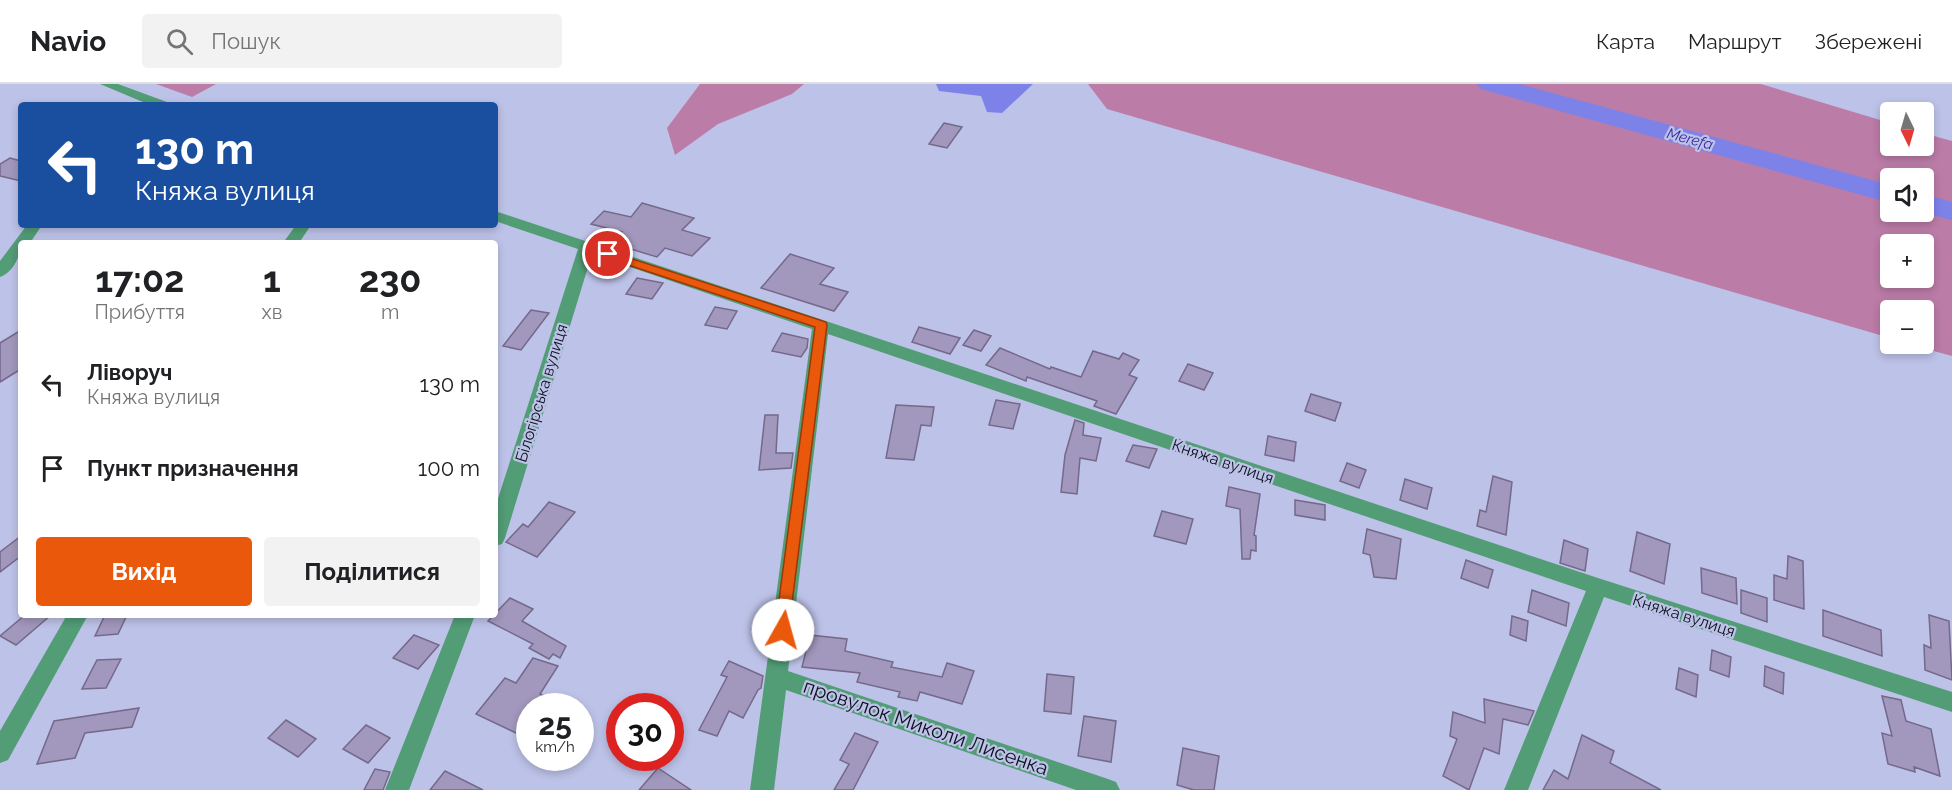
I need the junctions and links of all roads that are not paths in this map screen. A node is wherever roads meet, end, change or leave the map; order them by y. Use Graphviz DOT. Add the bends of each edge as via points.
graph roads {
  1 [pos="106,84"];
  2 [pos="129,100"];
  3 [pos="498,217"];
  4 [pos="586,247"];
  5 [pos="18,248"];
  6 [pos="0,272"];
  7 [pos="821,325"];
  8 [pos="498,528"];
  9 [pos="1598,587"];
  10 [pos="76,618"];
  11 [pos="464,618"];
  12 [pos="777,677"];
  13 [pos="1952,702"];
  14 [pos="0,752"];
  15 [pos="397,790"];
  16 [pos="762,790"];
  17 [pos="1108,790"];
  18 [pos="1516,790"];
  1 -- 2 [label="street"];
  3 -- 4 [label="street, Княжа вулиця"];
  4 -- 7 [label="street, Княжа вулиця"];
  4 -- 8 [label="street, Білогірська вулиця"];
  5 -- 6 [label="street"];
  7 -- 9 [label="street, Княжа вулиця"];
  7 -- 12 [label="street"];
  9 -- 13 [label="street, Княжа вулиця"];
  9 -- 18 [label="street"];
  10 -- 14 [label="street"];
  11 -- 15 [label="street"];
  12 -- 16 [label="street"];
  12 -- 17 [label="street, провулок Миколи Лисенка"];
}
